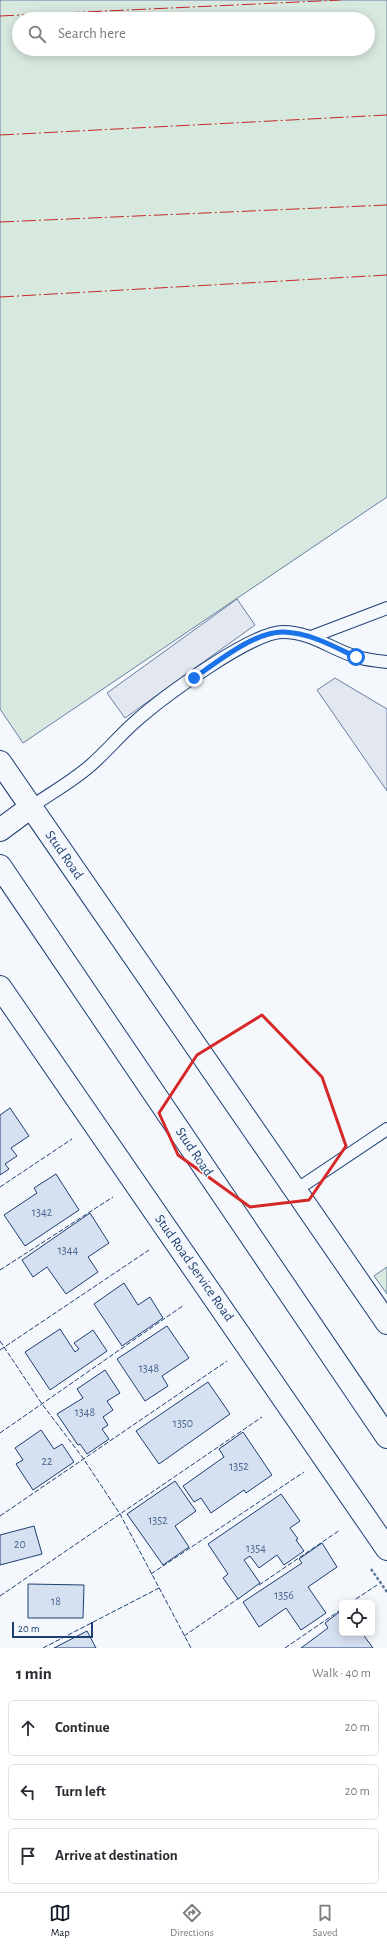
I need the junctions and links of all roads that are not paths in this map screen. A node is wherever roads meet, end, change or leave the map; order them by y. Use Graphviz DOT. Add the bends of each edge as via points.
graph roads {
  1 [pos="387,608"];
  2 [pos="311,637"];
  3 [pos="387,662"];
  4 [pos="0,762"];
  5 [pos="31,807"];
  6 [pos="0,830"];
  7 [pos="0,866"];
  8 [pos="0,987"];
  9 [pos="387,1129"];
  10 [pos="296,1190"];
  11 [pos="387,1323"];
  12 [pos="387,1437"];
  13 [pos="387,1549"];
  1 -- 2 [label="lane"];
  2 -- 3 [label="lane" via="356,657"];
  2 -- 5 [label="lane" via="282,632 267,635 240,647 155,705 90,766"];
  4 -- 5 [label="main road, Stud Road"];
  5 -- 6 [label="main road"];
  5 -- 10 [label="main road, Stud Road"];
  7 -- 12 [label="main road, Stud Road"];
  8 -- 13 [label="main road, Stud Road Service Road"];
  9 -- 10 [label="lane"];
  10 -- 11 [label="main road, Stud Road"];
}
